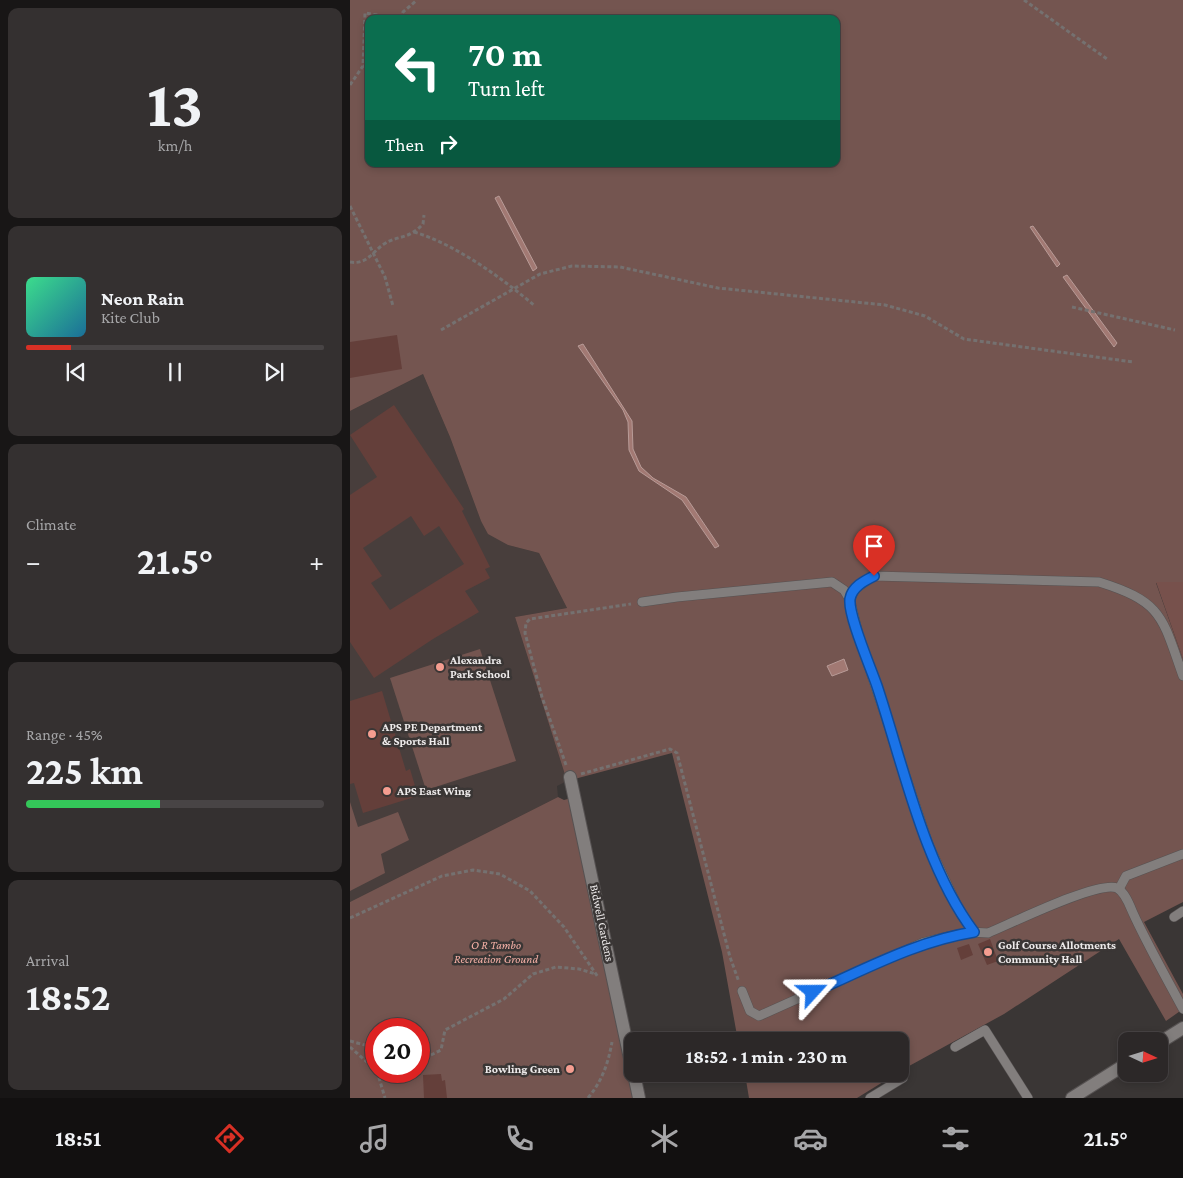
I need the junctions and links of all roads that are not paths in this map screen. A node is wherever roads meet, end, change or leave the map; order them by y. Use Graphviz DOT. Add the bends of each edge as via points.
graph roads {
  1 [pos="850,600"];
  2 [pos="642,602"];
  3 [pos="1183,676"];
  4 [pos="570,777"];
  5 [pos="1183,854"];
  6 [pos="1126,876"];
  7 [pos="1102,887"];
  8 [pos="1119,889"];
  9 [pos="1183,910"];
  10 [pos="1174,917"];
  11 [pos="974,932"];
  12 [pos="742,992"];
  13 [pos="1183,1009"];
  14 [pos="1183,1028"];
  15 [pos="624,1032"];
  16 [pos="1168,1038"];
  17 [pos="955,1047"];
  18 [pos="1118,1069"];
  19 [pos="636,1082"];
  20 [pos="896,1082"];
  21 [pos="639,1098"];
  22 [pos="870,1098"];
  23 [pos="1028,1098"];
  24 [pos="1072,1098"];
  1 -- 2 [label="lane" via="844,590 832,582"];
  1 -- 3 [label="lane" via="854,590 874,576 1099,582 1125,589 1149,604 1164,621"];
  1 -- 11 [label="lane" via="859,637 929,846 962,916"];
  4 -- 15 [label="street, Bidwell Gardens"];
  5 -- 6 [label="lane"];
  6 -- 7 [label="lane"];
  6 -- 8 [label="lane"];
  7 -- 8 [label="lane"];
  7 -- 11 [label="lane" via="988,933"];
  8 -- 13 [label="lane"];
  9 -- 10 [label="lane"];
  11 -- 12 [label="lane" via="922,943 759,1016 750,1011"];
  14 -- 16 [label="street"];
  17 -- 23 [label="lane" via="985,1030"];
  18 -- 24 [label="street"];
  19 -- 21 [label="street"];
  20 -- 22 [label="lane"];
}
